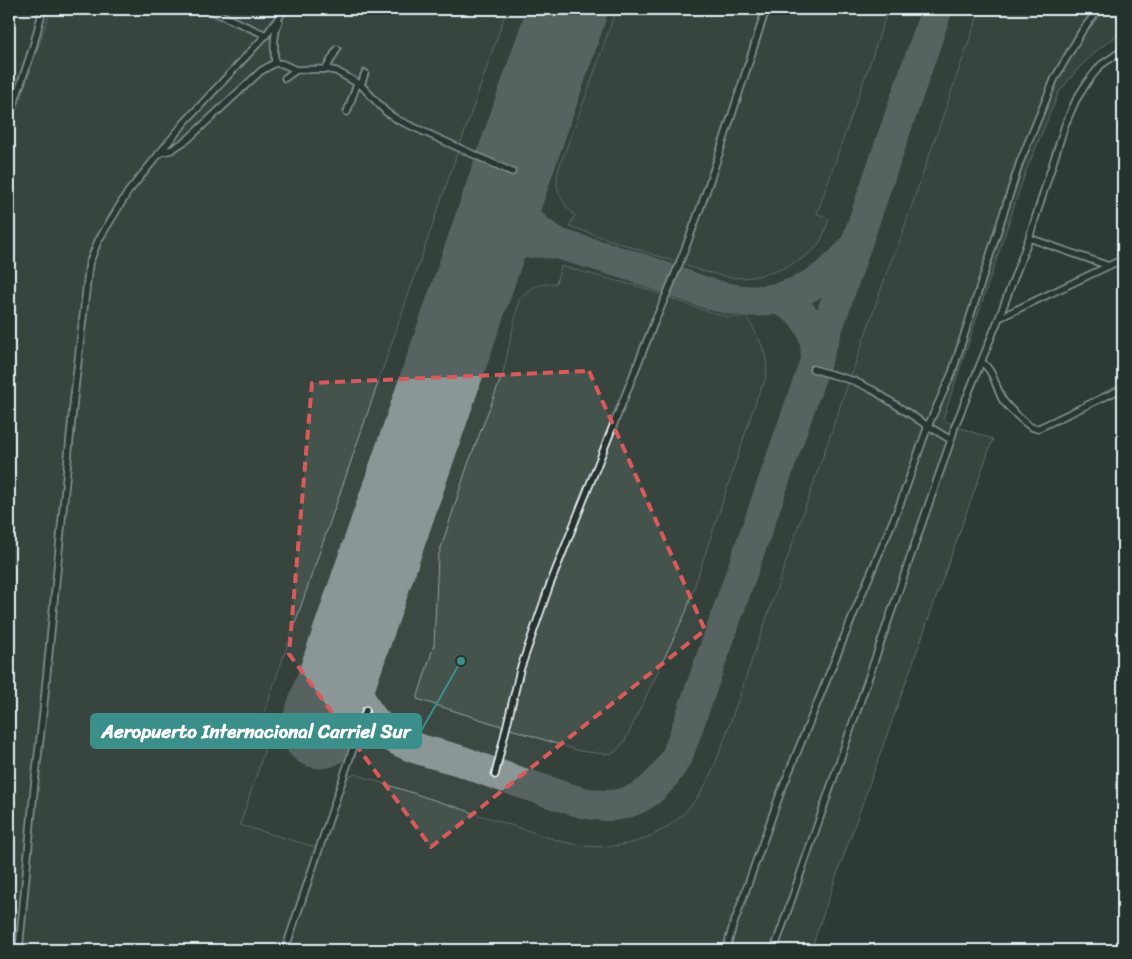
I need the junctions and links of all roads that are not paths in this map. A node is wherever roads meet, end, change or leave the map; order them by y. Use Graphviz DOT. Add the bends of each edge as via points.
graph roads {
  1 [pos="43,9"];
  2 [pos="207,9"];
  3 [pos="285,9"];
  4 [pos="766,9"];
  5 [pos="1099,9"];
  6 [pos="281,15"];
  7 [pos="266,35"];
  8 [pos="337,49"];
  9 [pos="1123,50"];
  10 [pos="275,63"];
  11 [pos="296,70"];
  12 [pos="326,70"];
  13 [pos="365,73"];
  14 [pos="285,78"];
  15 [pos="359,85"];
  16 [pos="347,112"];
  17 [pos="9,119"];
  18 [pos="159,153"];
  19 [pos="512,172"];
  20 [pos="1029,238"];
  21 [pos="1123,259"];
  22 [pos="1109,266"];
  23 [pos="999,318"];
  24 [pos="981,362"];
  25 [pos="813,369"];
  26 [pos="1119,390"];
  27 [pos="928,426"];
  28 [pos="951,440"];
  29 [pos="366,710"];
  30 [pos="495,774"];
  31 [pos="19,950"];
  32 [pos="285,950"];
  33 [pos="726,950"];
  34 [pos="774,950"];
  1 -- 17 [label="lane"];
  2 -- 7 [label="lane"];
  3 -- 6 [label="lane"];
  4 -- 30 [label="lane" via="673,281 549,587 520,670"];
  5 -- 27 [label="lane" via="1082,31 1055,78 1020,162 952,373"];
  6 -- 7 [label="lane"];
  6 -- 10 [label="lane" via="274,36"];
  7 -- 18 [label="lane"];
  8 -- 12 [label="lane"];
  9 -- 20 [label="lane" via="1101,65 1076,100"];
  10 -- 11 [label="lane"];
  10 -- 18 [label="lane" via="260,71 187,140"];
  11 -- 12 [label="lane"];
  11 -- 14 [label="lane"];
  12 -- 15 [label="lane" via="336,71"];
  13 -- 15 [label="lane"];
  15 -- 16 [label="lane"];
  15 -- 19 [label="lane" via="398,120"];
  18 -- 31 [label="lane" via="128,192 98,241 89,264"];
  20 -- 22 [label="lane"];
  20 -- 23 [label="lane"];
  21 -- 22 [label="lane"];
  22 -- 23 [label="lane"];
  23 -- 24 [label="lane"];
  24 -- 26 [label="lane" via="990,372 1006,404 1035,429"];
  24 -- 28 [label="lane"];
  25 -- 27 [label="lane" via="873,390"];
  27 -- 28 [label="lane"];
  27 -- 33 [label="lane" via="900,504 780,794"];
  28 -- 34 [label="lane"];
  29 -- 32 [label="lane"];
}
